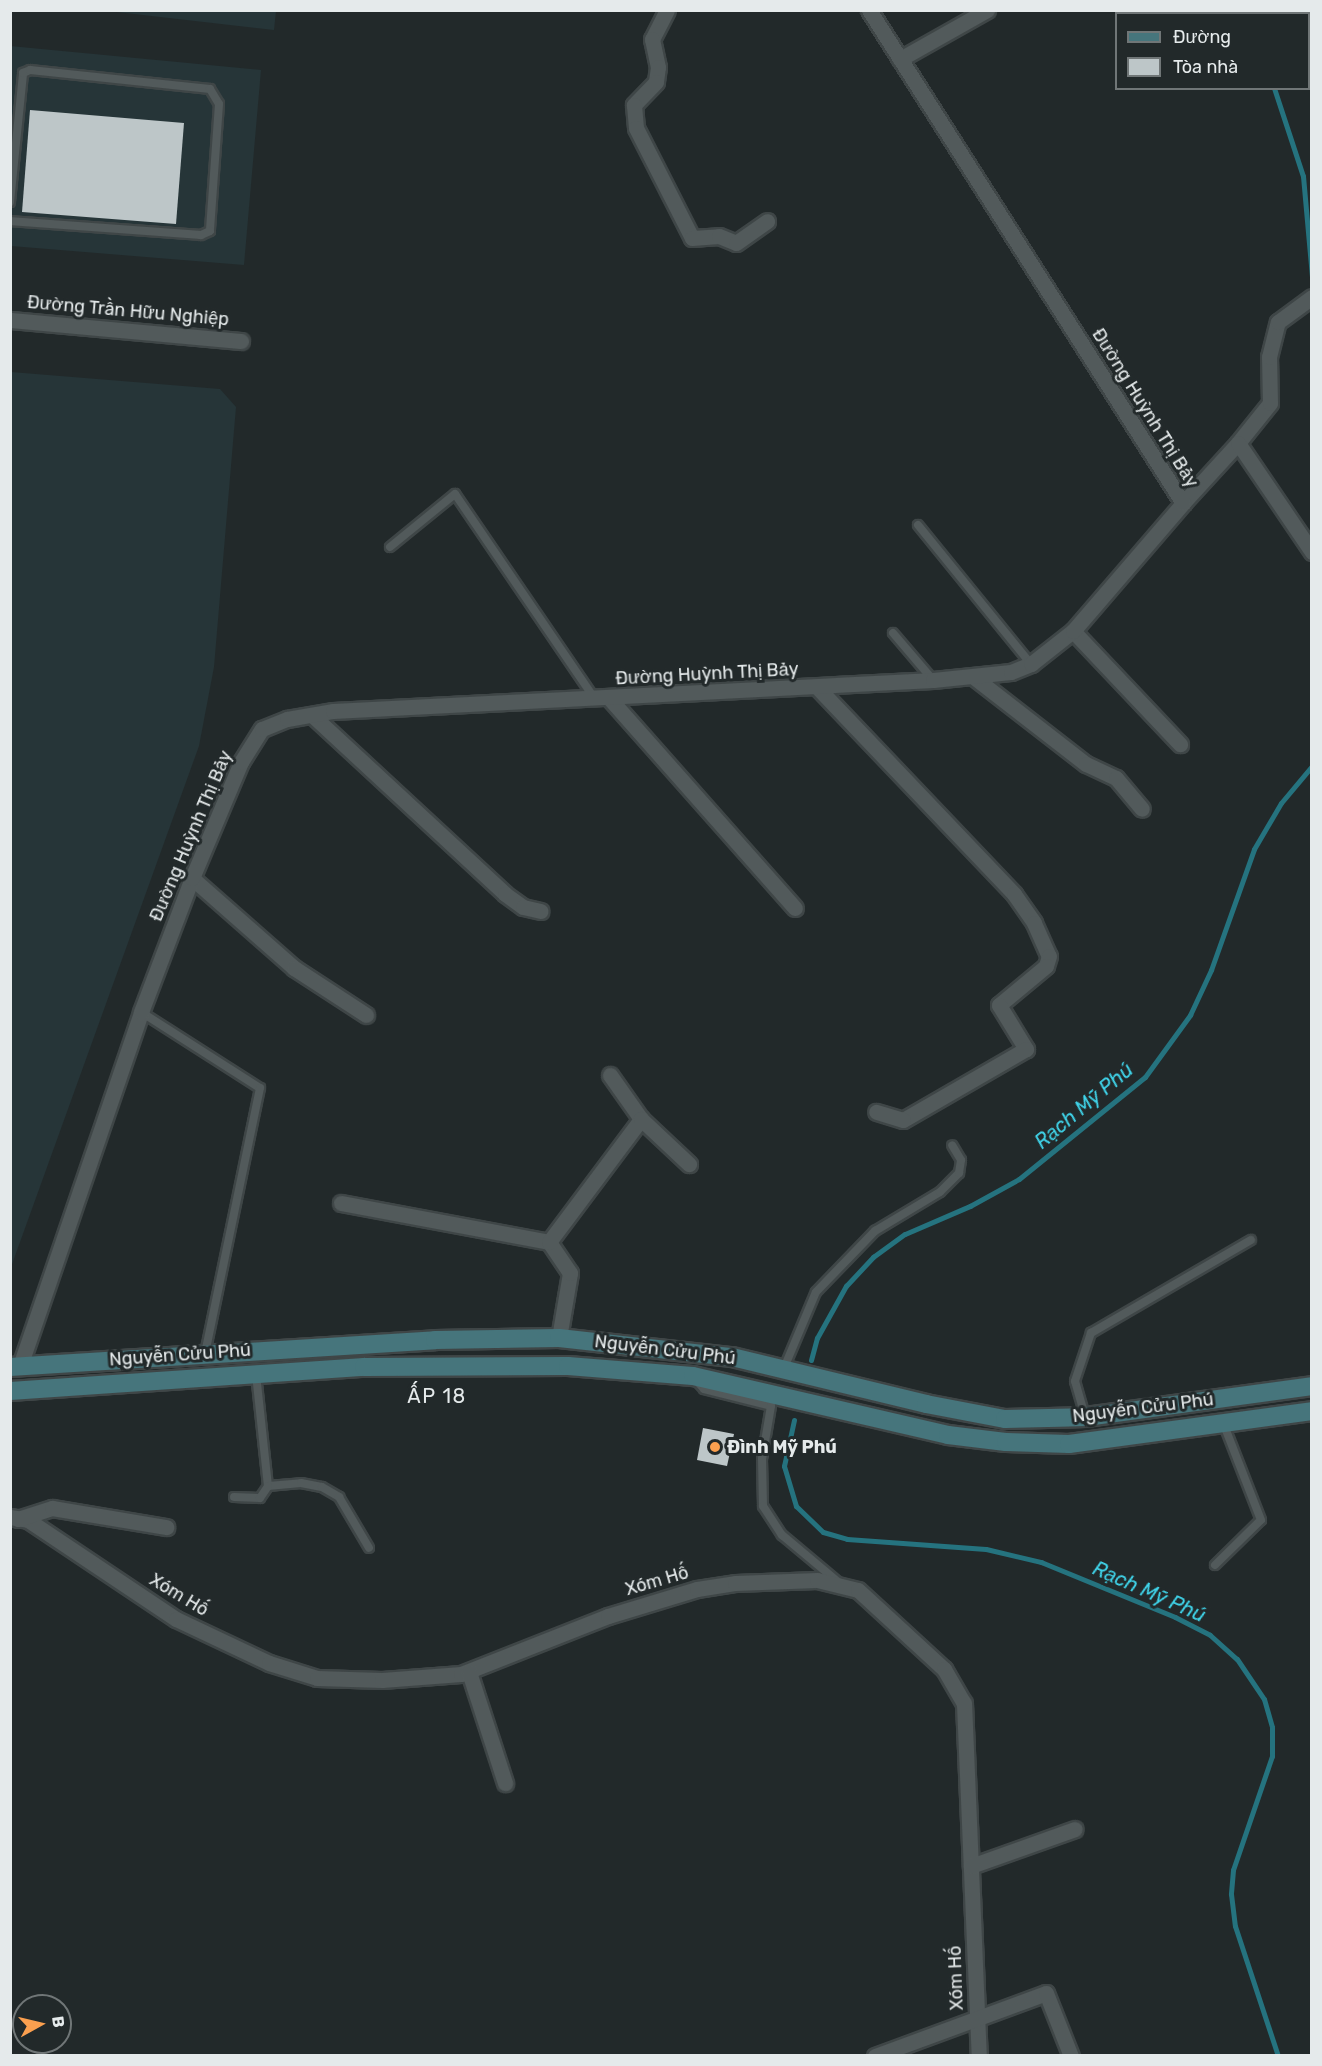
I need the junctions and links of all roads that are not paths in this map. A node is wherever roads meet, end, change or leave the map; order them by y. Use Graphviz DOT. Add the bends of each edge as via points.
graph roads {
  1 [pos="667,10"];
  2 [pos="869,10"];
  3 [pos="987,10"];
  4 [pos="900,59"];
  5 [pos="10,202"];
  6 [pos="10,221"];
  7 [pos="767,221"];
  8 [pos="1311,297"];
  9 [pos="10,320"];
  10 [pos="242,341"];
  11 [pos="1238,443"];
  12 [pos="1183,503"];
  13 [pos="918,525"];
  14 [pos="390,546"];
  15 [pos="1311,552"];
  16 [pos="1073,631"];
  17 [pos="893,633"];
  18 [pos="1030,664"];
  19 [pos="975,678"];
  20 [pos="933,680"];
  21 [pos="817,687"];
  22 [pos="603,699"];
  23 [pos="312,715"];
  24 [pos="1180,744"];
  25 [pos="1142,809"];
  26 [pos="192,878"];
  27 [pos="795,908"];
  28 [pos="541,911"];
  29 [pos="141,1012"];
  30 [pos="366,1015"];
  31 [pos="610,1075"];
  32 [pos="876,1112"];
  33 [pos="641,1119"];
  34 [pos="952,1145"];
  35 [pos="689,1164"];
  36 [pos="341,1203"];
  37 [pos="1251,1240"];
  38 [pos="549,1242"];
  39 [pos="559,1338"];
  40 [pos="205,1353"];
  41 [pos="14,1370"];
  42 [pos="784,1370"];
  43 [pos="256,1372"];
  44 [pos="692,1376"];
  45 [pos="1311,1386"];
  46 [pos="10,1391"];
  47 [pos="1311,1412"];
  48 [pos="1086,1417"];
  49 [pos="1224,1425"];
  50 [pos="268,1486"];
  51 [pos="234,1497"];
  52 [pos="14,1518"];
  53 [pos="166,1527"];
  54 [pos="369,1548"];
  55 [pos="1215,1565"];
  56 [pos="839,1583"];
  57 [pos="469,1672"];
  58 [pos="504,1784"];
  59 [pos="1075,1829"];
  60 [pos="971,1866"];
  61 [pos="977,2015"];
  62 [pos="875,2055"];
  63 [pos="979,2055"];
  64 [pos="1071,2055"];
  1 -- 7 [label="street" via="652,39 658,67 656,82 634,105 636,128 692,238 719,236 736,243"];
  2 -- 4 [label="street, Đường Huỳnh Thị Bảy"];
  3 -- 4 [label="street"];
  4 -- 12 [label="street, Đường Huỳnh Thị Bảy"];
  5 -- 6 [label="lane" via="23,73 30,70 210,89 219,104 210,231 201,235"];
  8 -- 11 [label="street" via="1278,322 1269,357 1270,403"];
  9 -- 10 [label="street, Đường Trần Hữu Nghiệp"];
  11 -- 12 [label="street"];
  11 -- 15 [label="street"];
  12 -- 16 [label="street, Đường Huỳnh Thị Bảy"];
  13 -- 18 [label="lane"];
  14 -- 22 [label="lane" via="455,494"];
  16 -- 18 [label="street, Đường Huỳnh Thị Bảy"];
  16 -- 24 [label="street"];
  17 -- 20 [label="lane"];
  18 -- 19 [label="street, Đường Huỳnh Thị Bảy" via="1011,672"];
  19 -- 20 [label="street, Đường Huỳnh Thị Bảy"];
  19 -- 25 [label="street" via="1086,764 1116,778"];
  20 -- 21 [label="street, Đường Huỳnh Thị Bảy"];
  21 -- 22 [label="street, Đường Huỳnh Thị Bảy"];
  21 -- 32 [label="street" via="1014,894 1034,923 1049,956 1046,966 999,1005 1026,1049 903,1120"];
  22 -- 23 [label="street, Đường Huỳnh Thị Bảy"];
  22 -- 27 [label="street"];
  23 -- 26 [label="street, Đường Huỳnh Thị Bảy" via="262,729 241,762"];
  23 -- 28 [label="street" via="505,894 523,907"];
  26 -- 29 [label="street, Đường Huỳnh Thị Bảy"];
  26 -- 30 [label="street" via="294,968"];
  29 -- 40 [label="lane" via="260,1088"];
  29 -- 41 [label="street, Đường Huỳnh Thị Bảy"];
  31 -- 33 [label="street"];
  33 -- 35 [label="street"];
  33 -- 38 [label="street"];
  34 -- 42 [label="lane" via="961,1161 959,1173 939,1192 875,1231 816,1292"];
  36 -- 38 [label="street"];
  37 -- 48 [label="lane" via="1091,1333 1075,1381"];
  38 -- 39 [label="street" via="570,1273"];
  39 -- 40 [label="main road, Nguyễn Cửu Phú" via="435,1340"];
  39 -- 42 [label="main road, Nguyễn Cửu Phú" via="732,1357"];
  40 -- 41 [label="main road, Nguyễn Cửu Phú"];
  42 -- 48 [label="main road, Nguyễn Cửu Phú" via="1005,1419"];
  43 -- 44 [label="main road, Nguyễn Cửu Phú" via="492,1364"];
  43 -- 46 [label="main road, Nguyễn Cửu Phú"];
  43 -- 50 [label="lane"];
  44 -- 49 [label="main road, Nguyễn Cửu Phú" via="948,1435 1006,1443 1069,1444"];
  44 -- 56 [label="lane" via="704,1389 771,1406 762,1459 763,1506 782,1535"];
  45 -- 48 [label="main road, Nguyễn Cửu Phú"];
  47 -- 49 [label="main road, Nguyễn Cửu Phú"];
  49 -- 55 [label="lane" via="1262,1520"];
  50 -- 51 [label="lane" via="260,1498"];
  50 -- 54 [label="lane" via="301,1483 322,1487 339,1497"];
  52 -- 53 [label="street" via="52,1508"];
  52 -- 57 [label="street, Xóm Hố" via="28,1520 176,1619 269,1663 316,1678 382,1680"];
  56 -- 57 [label="street, Xóm Hố" via="735,1583 697,1589 608,1616"];
  56 -- 60 [label="street, Xóm Hố" via="858,1590 876,1604 944,1669 964,1702"];
  57 -- 58 [label="street"];
  59 -- 60 [label="street"];
  60 -- 61 [label="street, Xóm Hố"];
  61 -- 62 [label="street"];
  61 -- 63 [label="street, Xóm Hố"];
  61 -- 64 [label="street" via="1046,1992"];
}
